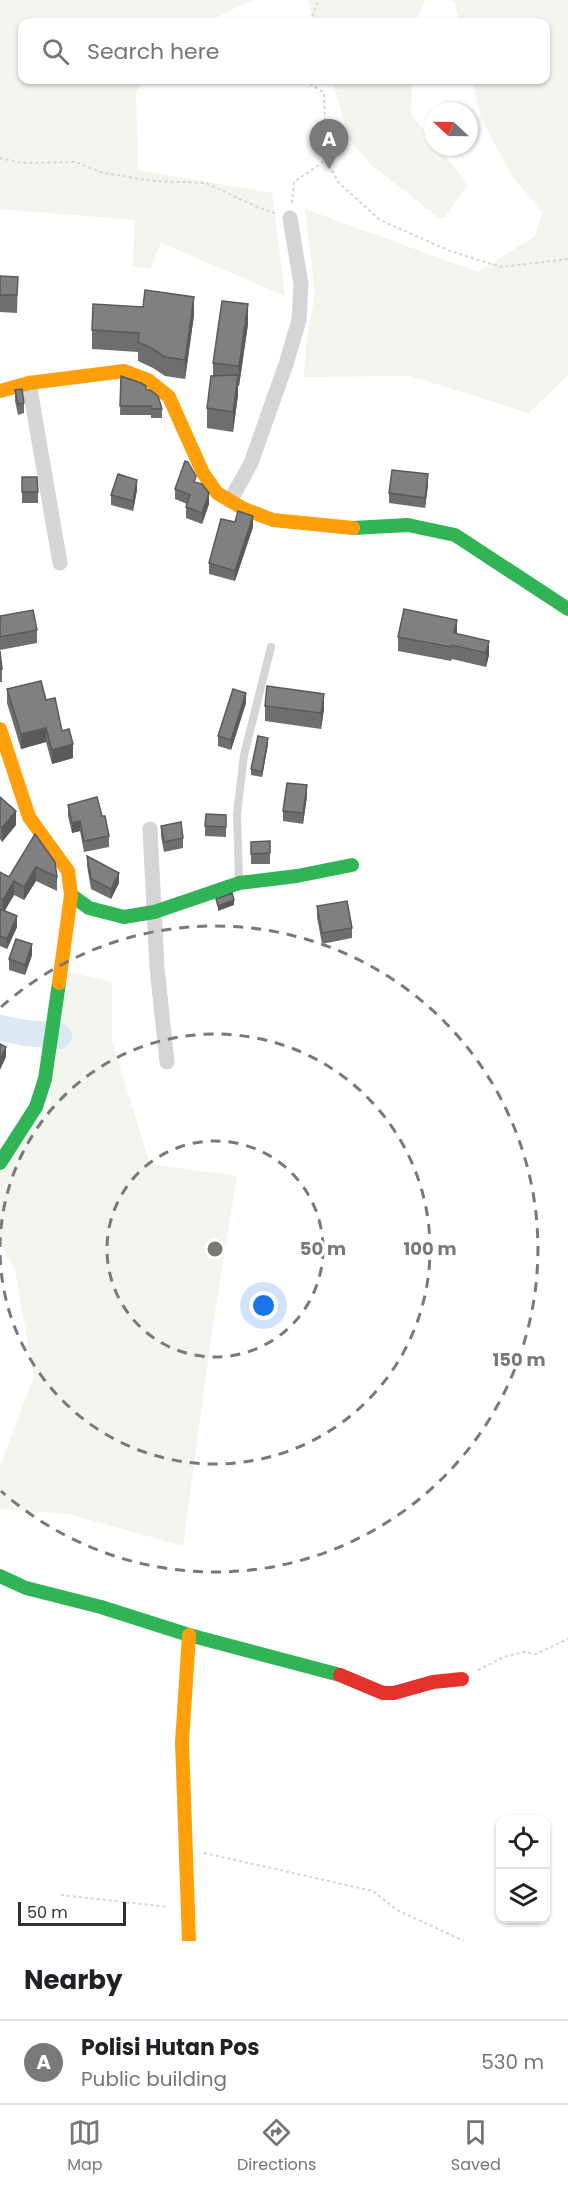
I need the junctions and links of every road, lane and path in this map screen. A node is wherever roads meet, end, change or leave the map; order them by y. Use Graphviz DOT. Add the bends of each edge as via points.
graph roads {
  1 [pos="318,0"];
  2 [pos="311,18"];
  3 [pos="311,84"];
  4 [pos="326,160"];
  5 [pos="290,218"];
  6 [pos="29,383"];
  7 [pos="0,391"];
  8 [pos="230,501"];
  9 [pos="60,562"];
  10 [pos="568,609"];
  11 [pos="271,647"];
  12 [pos="0,729"];
  13 [pos="4,757"];
  14 [pos="150,829"];
  15 [pos="352,865"];
  16 [pos="239,883"];
  17 [pos="71,895"];
  18 [pos="154,912"];
  19 [pos="167,1062"];
  20 [pos="0,1163"];
  21 [pos="0,1576"];
  22 [pos="189,1635"];
  23 [pos="568,1639"];
  24 [pos="462,1679"];
  25 [pos="187,1849"];
  26 [pos="61,1895"];
  27 [pos="189,1908"];
  28 [pos="189,1941"];
  29 [pos="464,1941"];
  1 -- 2 [label="path"];
  3 -- 4 [label="path" via="324,93"];
  5 -- 8 [label="street" via="301,284 299,320 251,463"];
  6 -- 7 [label="street"];
  6 -- 8 [label="street" via="124,370 148,380 169,397 204,473 217,493"];
  6 -- 9 [label="street"];
  8 -- 10 [label="street" via="273,520 344,529 408,525 455,535"];
  11 -- 16 [label="lane" via="244,755 237,814"];
  12 -- 13 [label="street"];
  13 -- 17 [label="street" via="29,817 68,871"];
  14 -- 18 [label="street"];
  15 -- 16 [label="street"];
  16 -- 18 [label="street"];
  17 -- 18 [label="street" via="89,908 124,917"];
  17 -- 20 [label="street" via="45,1078 36,1107"];
  18 -- 19 [label="street"];
  21 -- 22 [label="street" via="26,1588"];
  22 -- 24 [label="street" via="341,1675 383,1693"];
  22 -- 25 [label="street" via="182,1742"];
  23 -- 24 [label="path" via="536,1654 524,1652 504,1657"];
  25 -- 27 [label="street"];
  25 -- 29 [label="path" via="373,1891 397,1910"];
  26 -- 27 [label="path"];
  27 -- 28 [label="street"];
}
